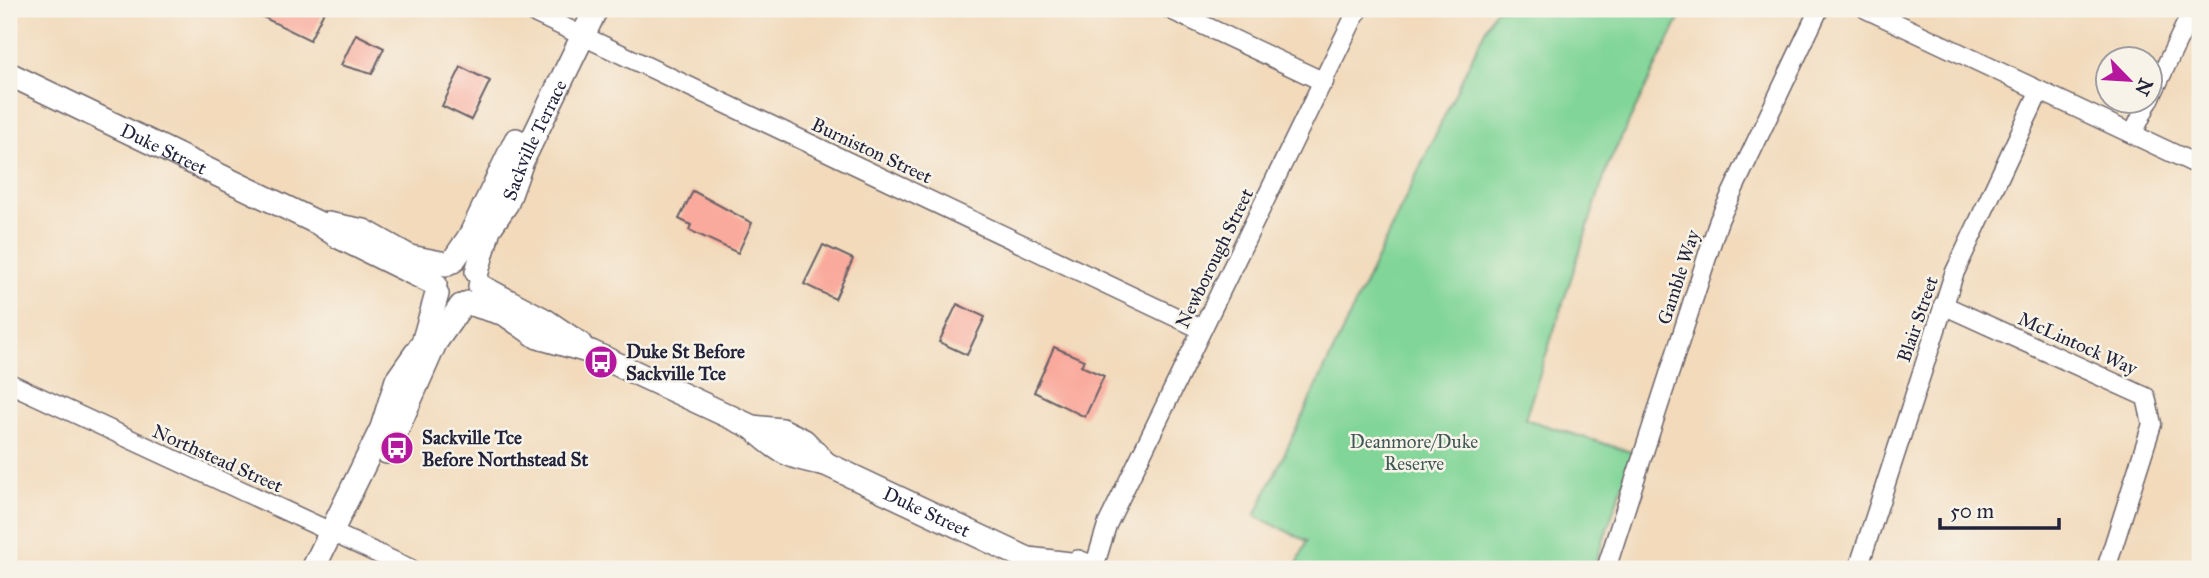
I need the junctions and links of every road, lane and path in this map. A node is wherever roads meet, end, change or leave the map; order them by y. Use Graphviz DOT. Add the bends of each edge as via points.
graph roads {
  1 [pos="526,9"];
  2 [pos="579,9"];
  3 [pos="596,9"];
  4 [pos="1170,9"];
  5 [pos="1358,9"];
  6 [pos="1819,9"];
  7 [pos="1866,9"];
  8 [pos="2193,9"];
  9 [pos="576,33"];
  10 [pos="2164,69"];
  11 [pos="9,74"];
  12 [pos="1324,82"];
  13 [pos="2039,92"];
  14 [pos="2141,116"];
  15 [pos="2133,134"];
  16 [pos="2200,166"];
  17 [pos="443,276"];
  18 [pos="471,292"];
  19 [pos="1943,305"];
  20 [pos="1201,329"];
  21 [pos="9,383"];
  22 [pos="338,535"];
  23 [pos="1034,564"];
  24 [pos="1080,567"];
  25 [pos="313,569"];
  26 [pos="330,569"];
  27 [pos="411,569"];
  28 [pos="1606,569"];
  29 [pos="1858,569"];
  30 [pos="2106,569"];
  1 -- 9 [label="street, Burniston Street"];
  2 -- 9 [label="main road, Sackville Terrace"];
  3 -- 9 [label="main road, Sackville Terrace"];
  4 -- 12 [label="street"];
  5 -- 12 [label="street, Newborough Street"];
  6 -- 28 [label="street, Gamble Way" via="1719,220"];
  7 -- 13 [label="street"];
  8 -- 10 [label="street"];
  9 -- 17 [label="main road, Sackville Terrace" via="481,214"];
  9 -- 18 [label="main road, Sackville Terrace" via="507,203 489,229"];
  9 -- 20 [label="street, Burniston Street"];
  11 -- 17 [label="main road, Duke Street" via="339,237"];
  12 -- 20 [label="street, Newborough Street"];
  13 -- 15 [label="street"];
  13 -- 19 [label="street, Blair Street"];
  14 -- 15 [label="street"];
  15 -- 16 [label="street"];
  17 -- 18 [label="main road" via="447,304"];
  17 -- 18 [label="main road" via="467,263"];
  17 -- 22 [label="main road, Sackville Terrace" via="423,343 397,380"];
  18 -- 22 [label="main road, Sackville Terrace" via="435,343"];
  18 -- 23 [label="main road, Duke Street" via="538,337 591,352 752,427 782,430 804,440 826,464"];
  19 -- 29 [label="street, Blair Street"];
  19 -- 30 [label="street, McLintock Way" via="2146,397 2152,424"];
  20 -- 24 [label="street, Newborough Street" via="1107,525"];
  21 -- 22 [label="street, Northstead Street"];
  22 -- 25 [label="main road, Sackville Terrace"];
  22 -- 26 [label="main road, Sackville Terrace"];
  22 -- 27 [label="street, Northstead Street"];
  23 -- 24 [label="main road, Duke Street"];
}
